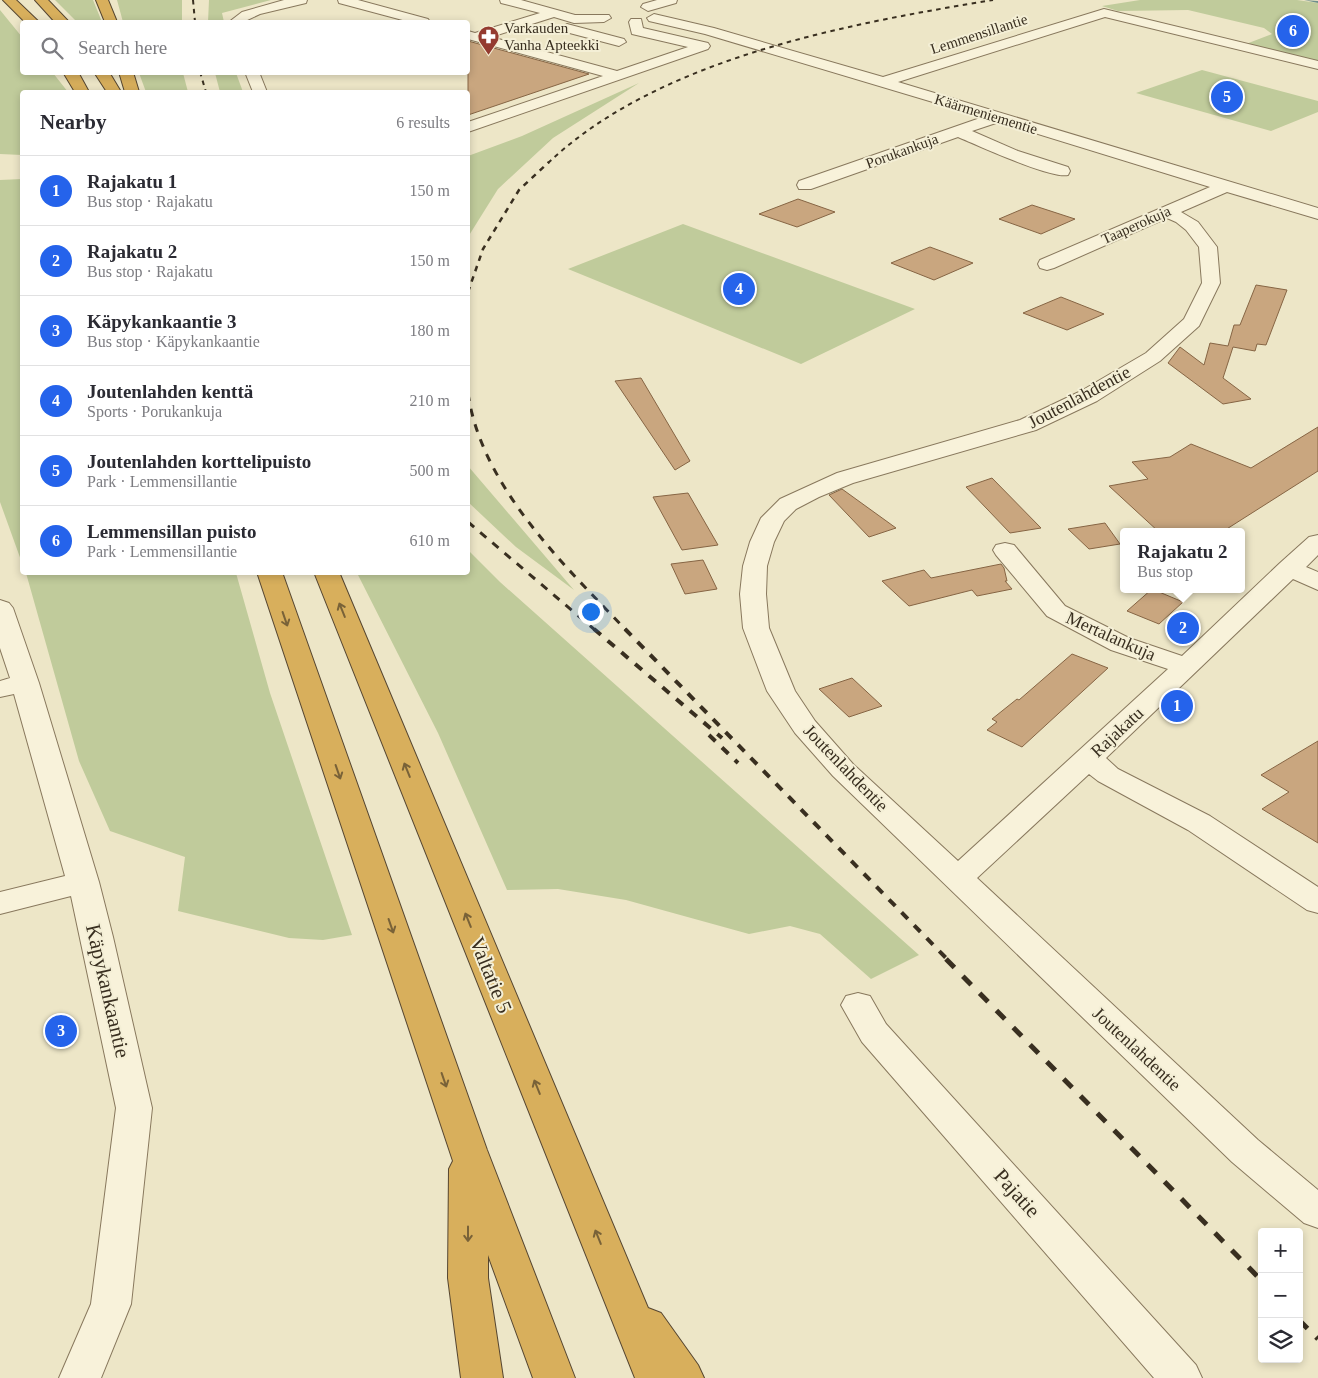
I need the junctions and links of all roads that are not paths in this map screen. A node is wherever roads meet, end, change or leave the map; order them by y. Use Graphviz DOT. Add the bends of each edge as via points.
graph roads {
  1 [pos="9,0"];
  2 [pos="41,0"];
  3 [pos="102,0"];
  4 [pos="301,0"];
  5 [pos="349,0"];
  6 [pos="506,0"];
  7 [pos="671,0"];
  8 [pos="633,5"];
  9 [pos="651,12"];
  10 [pos="554,13"];
  11 [pos="535,19"];
  12 [pos="30,20"];
  13 [pos="60,20"];
  14 [pos="110,20"];
  15 [pos="238,20"];
  16 [pos="416,20"];
  17 [pos="639,30"];
  18 [pos="472,36"];
  19 [pos="619,42"];
  20 [pos="562,60"];
  21 [pos="1318,65"];
  22 [pos="72,75"];
  23 [pos="103,75"];
  24 [pos="127,75"];
  25 [pos="253,75"];
  26 [pos="618,76"];
  27 [pos="883,82"];
  28 [pos="81,90"];
  29 [pos="113,90"];
  30 [pos="131,90"];
  31 [pos="259,90"];
  32 [pos="998,118"];
  33 [pos="470,126"];
  34 [pos="958,131"];
  35 [pos="1062,171"];
  36 [pos="805,186"];
  37 [pos="1226,186"];
  38 [pos="1166,212"];
  39 [pos="1318,214"];
  40 [pos="1047,264"];
  41 [pos="1318,542"];
  42 [pos="1005,550"];
  43 [pos="1290,568"];
  44 [pos="270,575"];
  45 [pos="327,575"];
  46 [pos="1318,582"];
  47 [pos="0,608"];
  48 [pos="1186,666"];
  49 [pos="12,686"];
  50 [pos="1089,758"];
  51 [pos="958,878"];
  52 [pos="83,882"];
  53 [pos="1318,902"];
  54 [pos="0,903"];
  55 [pos="858,1005"];
  56 [pos="468,1150"];
  57 [pos="1318,1212"];
  58 [pos="616,1282"];
  59 [pos="80,1378"];
  60 [pos="482,1378"];
  61 [pos="554,1378"];
  62 [pos="656,1378"];
  63 [pos="683,1378"];
  64 [pos="1180,1378"];
  1 -- 12 [label="highway"];
  2 -- 13 [label="highway"];
  3 -- 14 [label="highway"];
  4 -- 15 [label="street" via="248,14"];
  5 -- 16 [label="street"];
  6 -- 10 [label="street"];
  7 -- 9 [label="street"];
  8 -- 9 [label="street, Käärmeniementie"];
  9 -- 17 [label="street"];
  9 -- 27 [label="street, Käärmeniementie"];
  10 -- 11 [label="street"];
  10 -- 17 [label="street" via="574,19 605,13 617,30"];
  11 -- 18 [label="street"];
  11 -- 19 [label="street"];
  17 -- 19 [label="street"];
  17 -- 26 [label="street" via="703,46"];
  18 -- 20 [label="street"];
  19 -- 20 [label="street"];
  20 -- 26 [label="street"];
  21 -- 27 [label="street, Lemmensillantie" via="1104,12"];
  22 -- 28 [label="highway"];
  23 -- 29 [label="highway"];
  24 -- 30 [label="highway"];
  25 -- 31 [label="street"];
  26 -- 33 [label="street"];
  27 -- 32 [label="street, Käärmeniementie"];
  32 -- 34 [label="street, Porukankuja"];
  32 -- 37 [label="street, Käärmeniementie"];
  34 -- 35 [label="street"];
  34 -- 36 [label="street, Porukankuja"];
  37 -- 38 [label="street, Taaperokuja"];
  37 -- 39 [label="street, Käärmeniementie"];
  38 -- 40 [label="street, Taaperokuja"];
  38 -- 51 [label="street, Joutenlahdentie" via="1192,226 1208,247 1211,283 1192,322 1153,357 1089,396 1028,425 846,478 811,492 788,504 773,518 762,542 755,566 753,594 756,628 781,690 805,727 843,770"];
  41 -- 43 [label="street, Rajakatu"];
  42 -- 48 [label="street, Mertalankuja" via="1056,612 1120,644"];
  43 -- 46 [label="street"];
  43 -- 48 [label="street, Rajakatu"];
  44 -- 56 [label="highway, one-way"];
  58 -- 45 [label="highway, Valtatie 5, one-way"];
  47 -- 49 [label="street, Käpykankaantie"];
  48 -- 50 [label="street, Rajakatu"];
  49 -- 52 [label="street, Käpykankaantie"];
  50 -- 51 [label="street, Rajakatu"];
  50 -- 53 [label="street" via="1108,775 1199,823"];
  51 -- 57 [label="street, Joutenlahdentie" via="1238,1144"];
  52 -- 54 [label="street"];
  52 -- 59 [label="street, Käpykankaantie" via="134,1108 111,1304"];
  55 -- 64 [label="street, Pajatie" via="874,1033"];
  56 -- 60 [label="highway, one-way" via="468,1278"];
  56 -- 61 [label="highway"];
  58 -- 62 [label="highway, Valtatie 5"];
  58 -- 63 [label="highway"];
}
